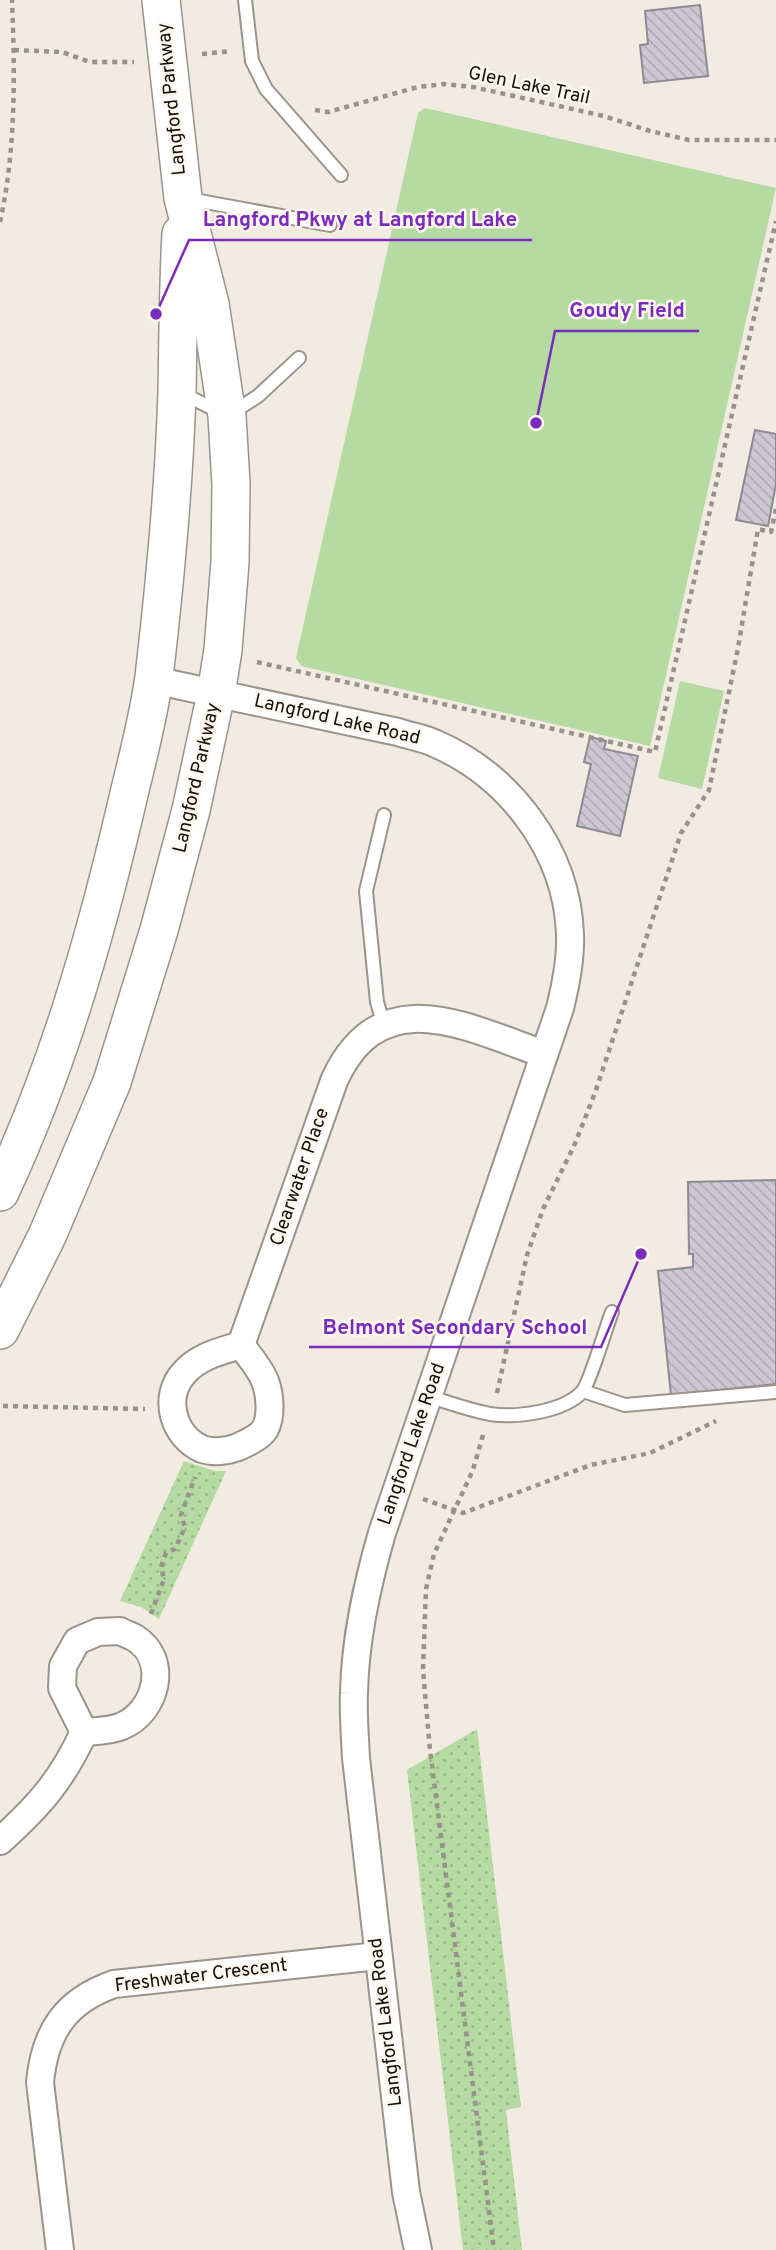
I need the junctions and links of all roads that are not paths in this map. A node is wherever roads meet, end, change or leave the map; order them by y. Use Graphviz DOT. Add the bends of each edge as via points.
graph roads {
  1 [pos="161,0"];
  2 [pos="244,0"];
  3 [pos="341,174"];
  4 [pos="183,198"];
  5 [pos="330,225"];
  6 [pos="299,358"];
  7 [pos="177,391"];
  8 [pos="228,416"];
  9 [pos="153,680"];
  10 [pos="216,694"];
  11 [pos="384,815"];
  12 [pos="384,1026"];
  13 [pos="544,1054"];
  14 [pos="0,1192"];
  15 [pos="612,1312"];
  16 [pos="0,1330"];
  17 [pos="241,1345"];
  18 [pos="583,1391"];
  19 [pos="776,1392"];
  20 [pos="428,1396"];
  21 [pos="84,1732"];
  22 [pos="0,1841"];
  23 [pos="378,1956"];
  24 [pos="60,2250"];
  25 [pos="418,2250"];
  1 -- 4 [label="main road, Langford Parkway"];
  2 -- 3 [label="lane" via="252,61 266,89"];
  4 -- 5 [label="lane"];
  4 -- 7 [label="main road, Langford Parkway"];
  4 -- 8 [label="main road, Langford Parkway" via="210,304"];
  6 -- 8 [label="lane"];
  7 -- 8 [label="lane"];
  7 -- 9 [label="main road, Langford Parkway" via="172,494"];
  8 -- 10 [label="main road, Langford Parkway" via="230,562"];
  9 -- 10 [label="street, Langford Lake Road"];
  9 -- 14 [label="main road, Langford Parkway" via="118,842 71,1014"];
  10 -- 13 [label="street, Langford Lake Road" via="432,742 487,774 511,796 550,855 564,892 570,933 563,996"];
  10 -- 16 [label="main road, Langford Parkway" via="159,930 112,1082 47,1236"];
  11 -- 12 [label="lane" via="366,891 377,1002"];
  12 -- 13 [label="street, Clearwater Place" via="404,1020 441,1019"];
  12 -- 17 [label="street, Clearwater Place" via="352,1049 341,1064"];
  13 -- 20 [label="street, Langford Lake Road"];
  15 -- 18 [label="lane"];
  18 -- 19 [label="lane" via="625,1405"];
  18 -- 20 [label="lane" via="549,1411 500,1415"];
  20 -- 23 [label="street, Langford Lake Road" via="367,1586 358,1638 356,1758"];
  21 -- 22 [label="street" via="51,1791"];
  23 -- 24 [label="street, Freshwater Crescent" via="114,1984 96,1990 69,2010 48,2040 40,2082"];
  23 -- 25 [label="street, Langford Lake Road" via="406,2192"];
}
